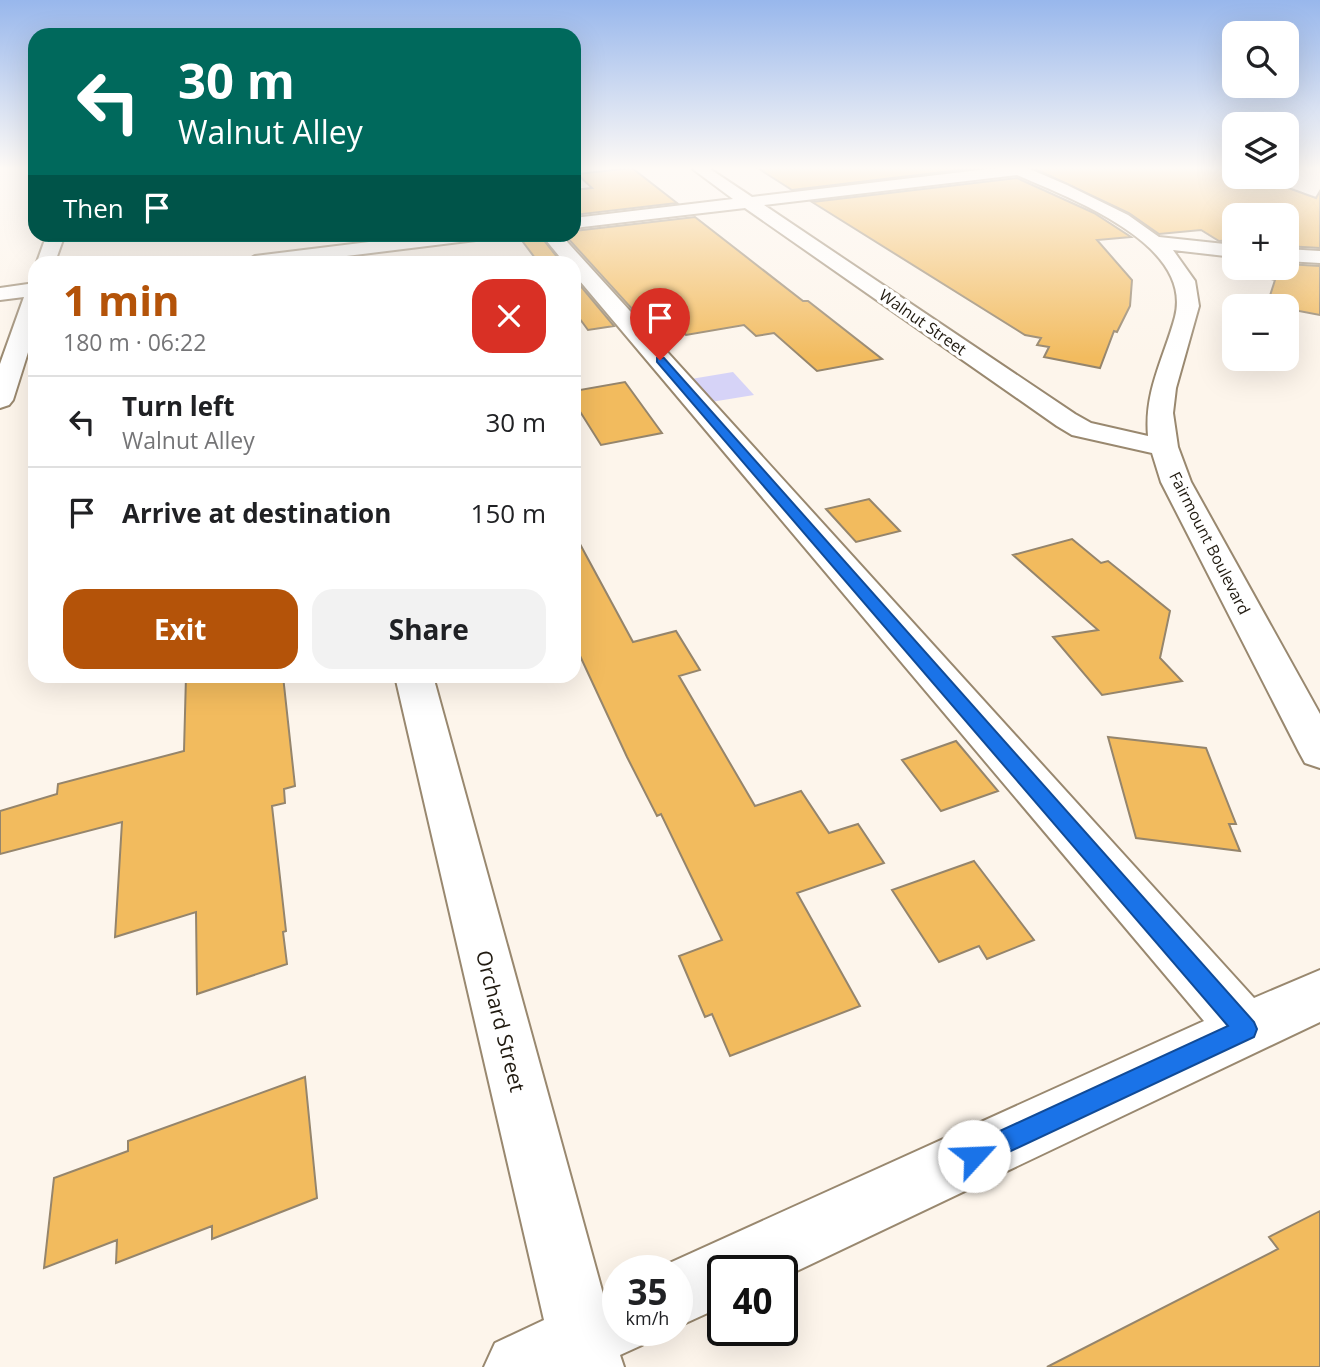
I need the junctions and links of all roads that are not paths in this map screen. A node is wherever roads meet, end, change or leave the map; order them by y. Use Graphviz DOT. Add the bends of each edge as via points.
graph roads {
  1 [pos="791,231"];
  2 [pos="1135,231"];
  3 [pos="428,242"];
  4 [pos="557,242"];
  5 [pos="1153,243"];
  6 [pos="1222,250"];
  7 [pos="329,256"];
  8 [pos="569,256"];
  9 [pos="1299,256"];
  10 [pos="1320,257"];
  11 [pos="581,269"];
  12 [pos="28,290"];
  13 [pos="0,293"];
  14 [pos="28,317"];
  15 [pos="0,400"];
  16 [pos="1162,447"];
  17 [pos="416,683"];
  18 [pos="1320,752"];
  19 [pos="1320,995"];
  20 [pos="1246,1029"];
  21 [pos="759,1255"];
  22 [pos="596,1342"];
  23 [pos="519,1367"];
  1 -- 16 [label="street, Walnut Street" via="1066,420 1082,429"];
  2 -- 5 [label="street, Fairmount Boulevard"];
  3 -- 7 [label="street"];
  4 -- 8 [label="street"];
  5 -- 6 [label="street"];
  5 -- 16 [label="street, Fairmount Boulevard" via="1176,265 1187,296 1163,387"];
  9 -- 10 [label="street"];
  11 -- 20 [label="street"];
  12 -- 13 [label="street"];
  14 -- 15 [label="street"];
  16 -- 18 [label="street, Fairmount Boulevard" via="1176,482"];
  17 -- 22 [label="street, Orchard Street"];
  19 -- 20 [label="street"];
  20 -- 21 [label="street"];
  22 -- 23 [label="street"];
}
